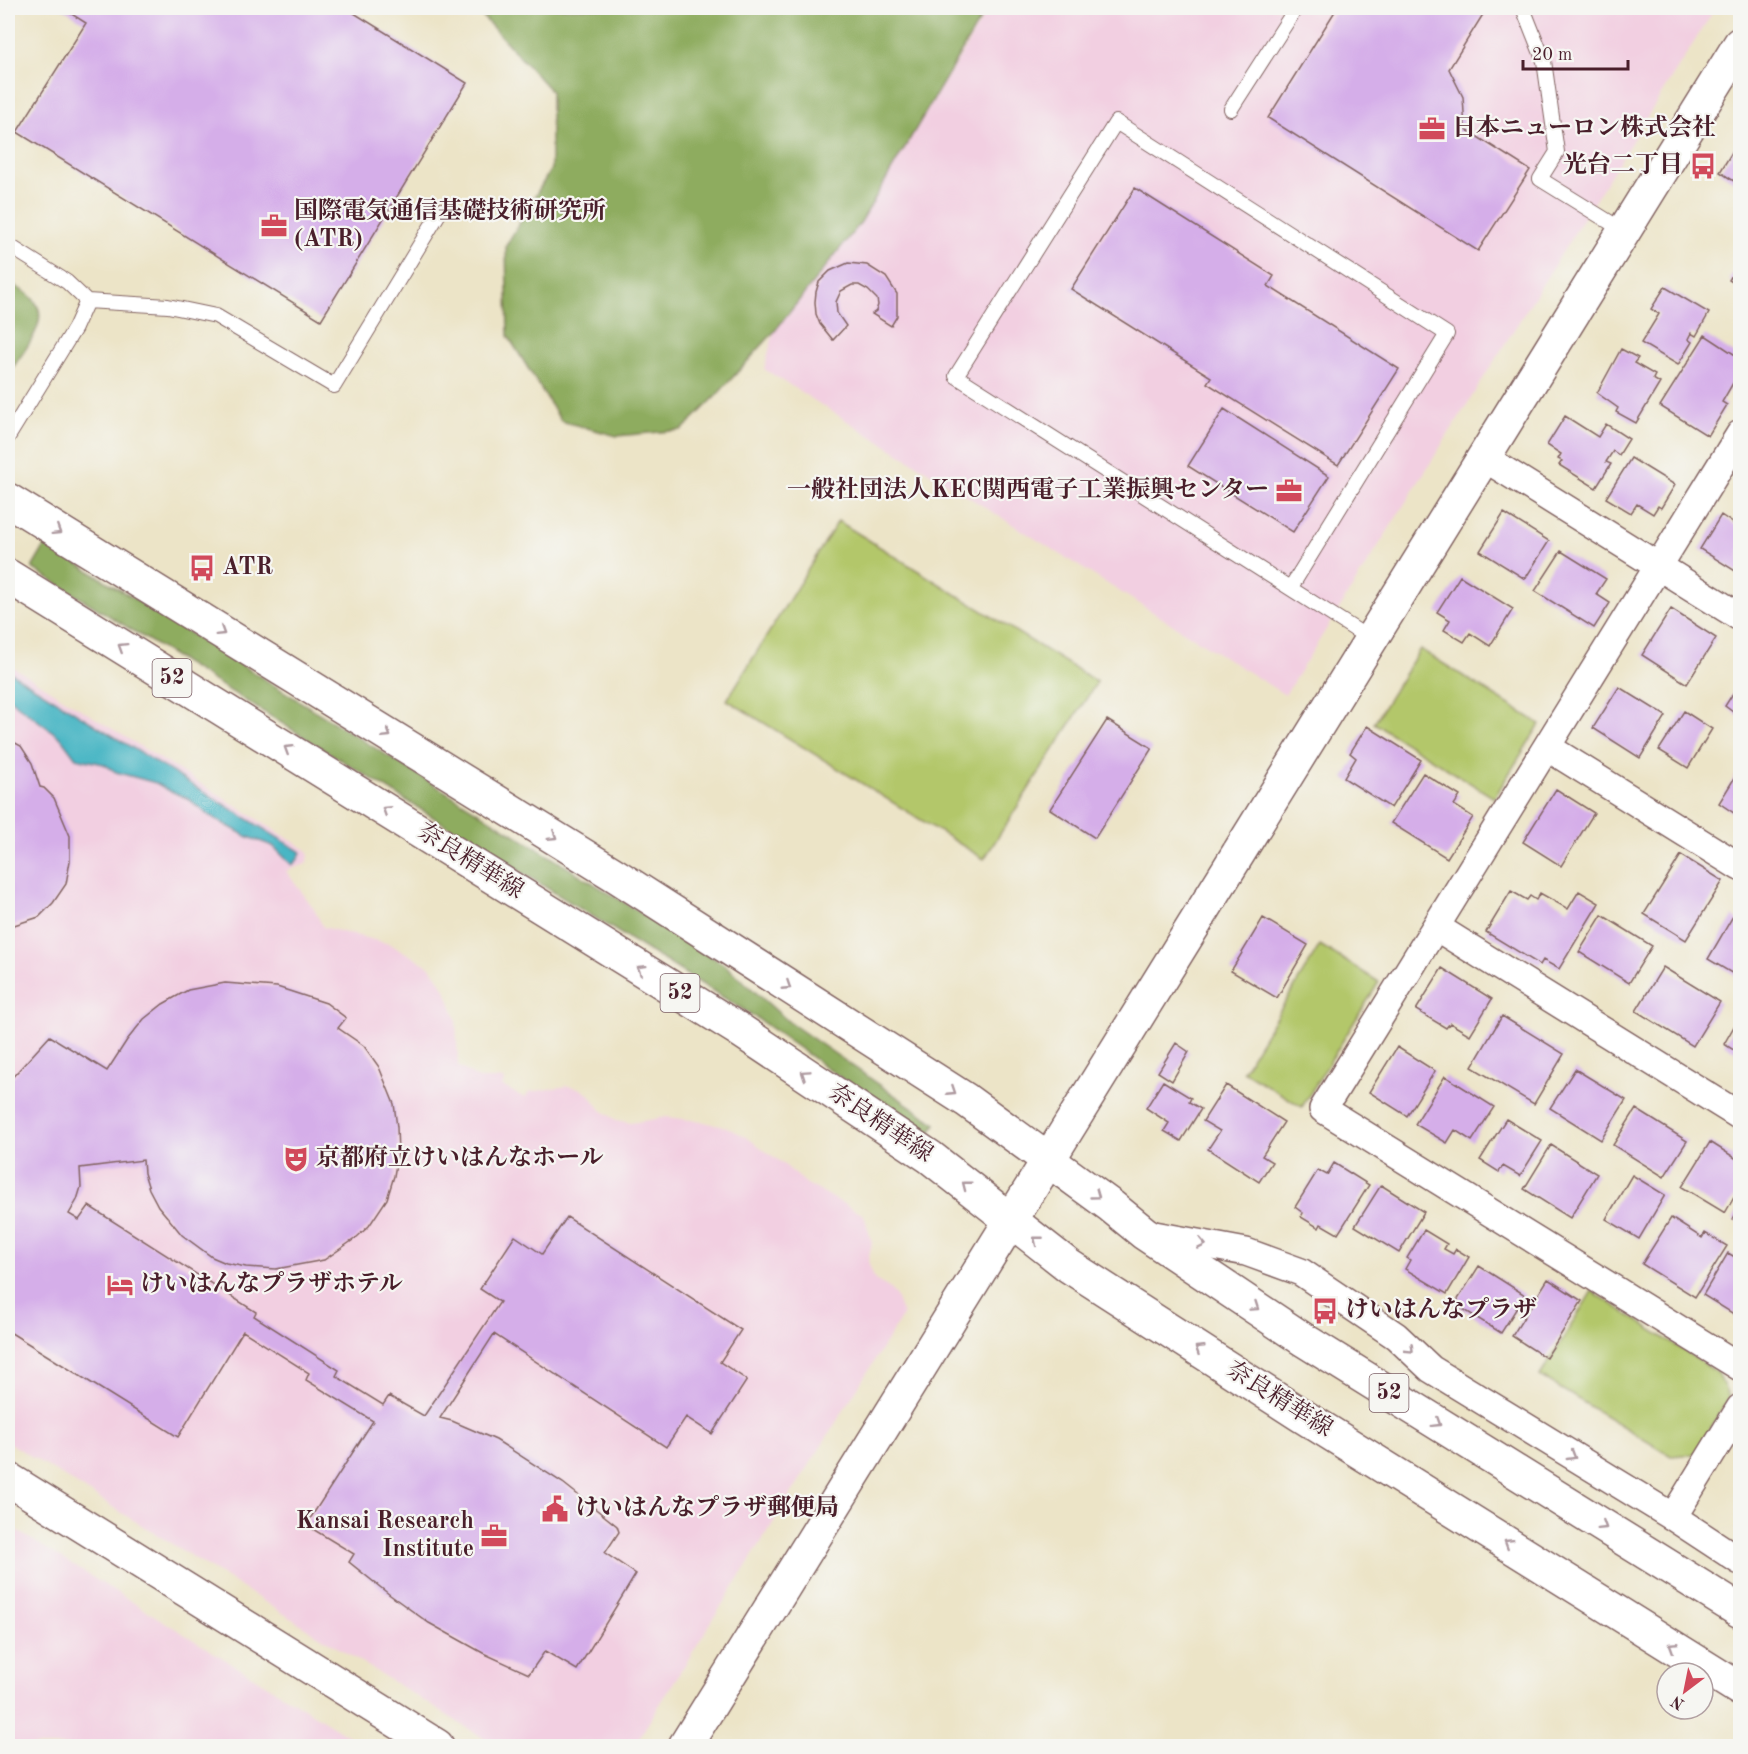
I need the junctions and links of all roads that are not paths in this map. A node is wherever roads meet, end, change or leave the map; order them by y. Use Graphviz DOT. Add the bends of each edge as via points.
graph roads {
  1 [pos="1296,8"];
  2 [pos="1523,8"];
  3 [pos="1740,44"];
  4 [pos="1231,109"];
  5 [pos="441,210"];
  6 [pos="1624,231"];
  7 [pos="8,245"];
  8 [pos="87,301"];
  9 [pos="1740,434"];
  10 [pos="8,438"];
  11 [pos="1483,457"];
  12 [pos="8,500"];
  13 [pos="1659,566"];
  14 [pos="8,576"];
  15 [pos="1291,587"];
  16 [pos="1740,616"];
  17 [pos="1370,639"];
  18 [pos="1547,747"];
  19 [pos="1740,867"];
  20 [pos="1436,927"];
  21 [pos="1740,1116"];
  22 [pos="1048,1160"];
  23 [pos="1012,1220"];
  24 [pos="1144,1233"];
  25 [pos="1740,1367"];
  26 [pos="1740,1408"];
  27 [pos="8,1479"];
  28 [pos="1673,1517"];
  29 [pos="1740,1561"];
  30 [pos="1740,1611"];
  31 [pos="1740,1689"];
  32 [pos="436,1746"];
  33 [pos="685,1746"];
  1 -- 4 [label="lane"];
  2 -- 6 [label="lane" via="1544,61 1557,152 1540,179"];
  3 -- 6 [label="main road"];
  5 -- 8 [label="lane" via="334,386 216,316 168,306"];
  6 -- 11 [label="main road"];
  7 -- 8 [label="lane" via="67,282"];
  8 -- 10 [label="lane" via="75,328"];
  9 -- 13 [label="street"];
  11 -- 13 [label="street"];
  11 -- 17 [label="main road"];
  12 -- 22 [label="main road, 52, one-way" via="615,875 966,1100"];
  13 -- 16 [label="street"];
  13 -- 18 [label="street"];
  23 -- 14 [label="main road, 奈良精華線 / 52, one-way" via="930,1157 738,1029"];
  15 -- 15 [label="lane" via="956,376 1116,122 1447,334"];
  15 -- 17 [label="lane"];
  17 -- 22 [label="main road"];
  18 -- 19 [label="street"];
  18 -- 20 [label="street"];
  20 -- 21 [label="street"];
  20 -- 25 [label="street" via="1323,1109"];
  22 -- 23 [label="main road"];
  22 -- 24 [label="main road, 52, one-way"];
  31 -- 23 [label="main road, 奈良精華線 / 52, one-way" via="1069,1266"];
  23 -- 33 [label="main road"];
  24 -- 28 [label="street, one-way" via="1246,1252 1301,1272 1396,1336 1431,1370"];
  24 -- 30 [label="main road, 52, one-way" via="1304,1340"];
  26 -- 28 [label="street"];
  27 -- 32 [label="main road"];
  28 -- 29 [label="street"];
}
